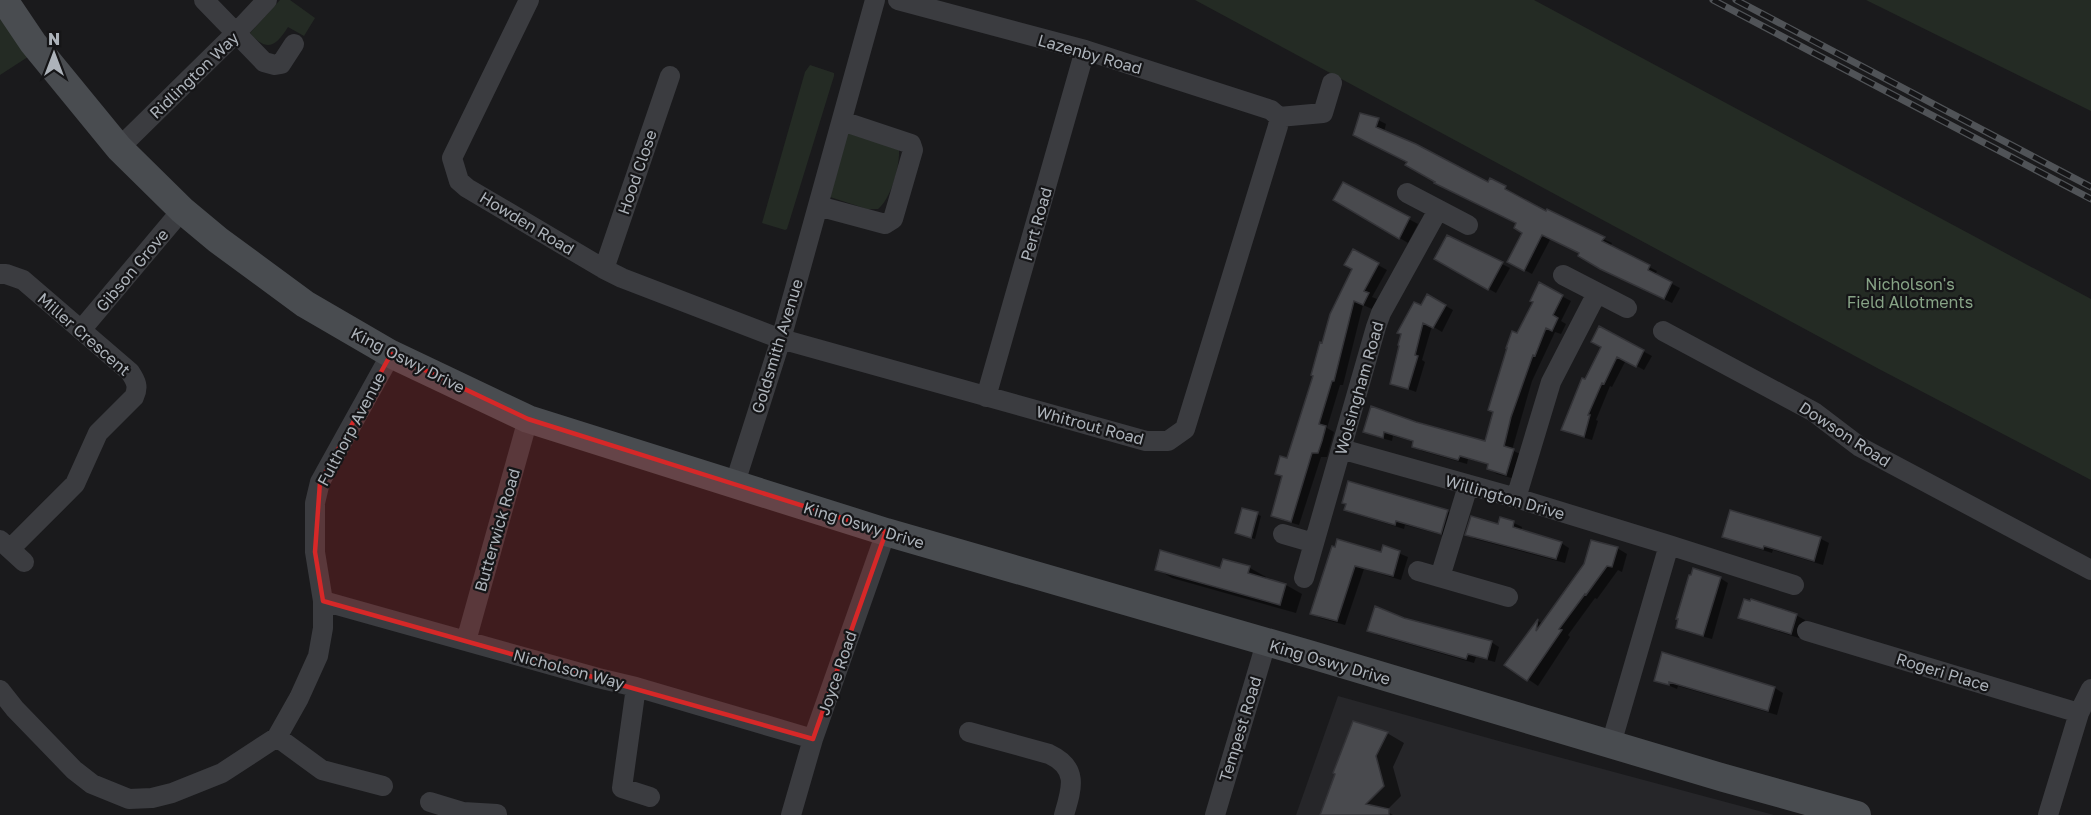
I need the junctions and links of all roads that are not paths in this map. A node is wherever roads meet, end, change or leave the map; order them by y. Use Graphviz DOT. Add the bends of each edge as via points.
graph roads {
  1 [pos="4,0"];
  2 [pos="204,0"];
  3 [pos="267,0"];
  4 [pos="529,0"];
  5 [pos="875,0"];
  6 [pos="898,0"];
  7 [pos="958,9"];
  8 [pos="236,33"];
  9 [pos="294,44"];
  10 [pos="1085,50"];
  11 [pos="670,75"];
  12 [pos="1332,83"];
  13 [pos="1279,117"];
  14 [pos="842,121"];
  15 [pos="119,148"];
  16 [pos="1407,193"];
  17 [pos="818,206"];
  18 [pos="183,210"];
  19 [pos="1438,210"];
  20 [pos="1468,225"];
  21 [pos="604,269"];
  22 [pos="0,274"];
  23 [pos="1563,275"];
  24 [pos="1597,293"];
  25 [pos="1628,308"];
  26 [pos="81,330"];
  27 [pos="1663,331"];
  28 [pos="781,339"];
  29 [pos="391,354"];
  30 [pos="986,397"];
  31 [pos="528,419"];
  32 [pos="1341,450"];
  33 [pos="734,486"];
  34 [pos="1468,486"];
  35 [pos="1516,498"];
  36 [pos="886,532"];
  37 [pos="1283,534"];
  38 [pos="1314,543"];
  39 [pos="1670,545"];
  40 [pos="11,550"];
  41 [pos="2091,570"];
  42 [pos="1418,571"];
  43 [pos="1440,577"];
  44 [pos="1304,578"];
  45 [pos="1794,585"];
  46 [pos="1508,597"];
  47 [pos="323,601"];
  48 [pos="1807,631"];
  49 [pos="466,641"];
  50 [pos="1266,643"];
  51 [pos="636,687"];
  52 [pos="2091,689"];
  53 [pos="0,690"];
  54 [pos="2079,712"];
  55 [pos="969,732"];
  56 [pos="277,737"];
  57 [pos="813,739"];
  58 [pos="1611,744"];
  59 [pos="383,786"];
  60 [pos="650,797"];
  61 [pos="430,802"];
  62 [pos="463,814"];
  63 [pos="497,814"];
  64 [pos="791,815"];
  65 [pos="1064,815"];
  66 [pos="1215,815"];
  67 [pos="1857,815"];
  68 [pos="2048,815"];
  1 -- 15 [label="street, King Oswy Drive" via="33,43"];
  2 -- 8 [label="street"];
  3 -- 8 [label="street, Ridlington Way"];
  4 -- 21 [label="street, Howden Road" via="457,146 452,158 455,172 467,188"];
  5 -- 14 [label="street, Goldsmith Avenue"];
  6 -- 7 [label="street, Lazenby Road"];
  7 -- 10 [label="street, Lazenby Road"];
  8 -- 9 [label="street" via="264,62 275,65 281,64"];
  8 -- 15 [label="street, Ridlington Way"];
  10 -- 13 [label="street, Lazenby Road" via="1271,110"];
  10 -- 30 [label="street, Pert Road"];
  11 -- 21 [label="street, Hood Close"];
  12 -- 13 [label="street" via="1323,113"];
  13 -- 30 [label="street, Whitrout Road" via="1185,429 1168,441 1146,441"];
  14 -- 17 [label="street, Goldsmith Avenue"];
  14 -- 17 [label="street" via="911,144 913,150 893,219 885,224"];
  15 -- 18 [label="street, King Oswy Drive"];
  16 -- 19 [label="street"];
  17 -- 28 [label="street, Goldsmith Avenue"];
  18 -- 26 [label="street, Gibson Grove"];
  18 -- 29 [label="street, King Oswy Drive" via="305,304"];
  19 -- 20 [label="street"];
  19 -- 32 [label="street, Wolsingham Road" via="1381,313"];
  21 -- 28 [label="street, Howden Road"];
  22 -- 26 [label="street, Miller Crescent" via="23,280"];
  23 -- 24 [label="street"];
  24 -- 25 [label="street"];
  24 -- 35 [label="street" via="1551,382"];
  26 -- 40 [label="street, Miller Crescent" via="130,372 137,391 98,433 75,484"];
  27 -- 41 [label="street, Dowson Road" via="1814,412 1860,447"];
  28 -- 30 [label="street, Whitrout Road"];
  28 -- 33 [label="street, Goldsmith Avenue"];
  29 -- 31 [label="street, King Oswy Drive"];
  29 -- 47 [label="street, Fulthorp Avenue" via="320,482 315,503 315,552"];
  31 -- 33 [label="street, King Oswy Drive"];
  31 -- 49 [label="street, Butterwick Road"];
  32 -- 34 [label="street, Willington Drive"];
  32 -- 38 [label="street, Wolsingham Road"];
  33 -- 36 [label="street, King Oswy Drive"];
  34 -- 35 [label="street, Willington Drive"];
  34 -- 43 [label="street"];
  35 -- 39 [label="street, Willington Drive"];
  36 -- 50 [label="street, King Oswy Drive"];
  36 -- 57 [label="street, Joyce Road"];
  37 -- 38 [label="street"];
  38 -- 44 [label="street, Wolsingham Road"];
  39 -- 45 [label="street, Willington Drive"];
  39 -- 58 [label="street"];
  42 -- 43 [label="street"];
  43 -- 46 [label="street"];
  47 -- 49 [label="street, Nicholson Way"];
  47 -- 56 [label="street, Fulthorp Avenue" via="318,656"];
  48 -- 54 [label="street, Rogeri Place"];
  49 -- 51 [label="street, Nicholson Way"];
  50 -- 58 [label="street, King Oswy Drive"];
  50 -- 66 [label="street, Tempest Road"];
  51 -- 57 [label="street, Nicholson Way"];
  51 -- 60 [label="street" via="622,788"];
  52 -- 54 [label="street"];
  53 -- 56 [label="street, Fulthorp Avenue" via="74,770 92,784 129,799 172,793 222,773"];
  54 -- 68 [label="street"];
  55 -- 65 [label="street" via="1060,759 1072,778"];
  56 -- 59 [label="street" via="322,770"];
  57 -- 64 [label="street, Joyce Road"];
  58 -- 67 [label="street, King Oswy Drive"];
  61 -- 62 [label="street"];
  62 -- 63 [label="street"];
}
